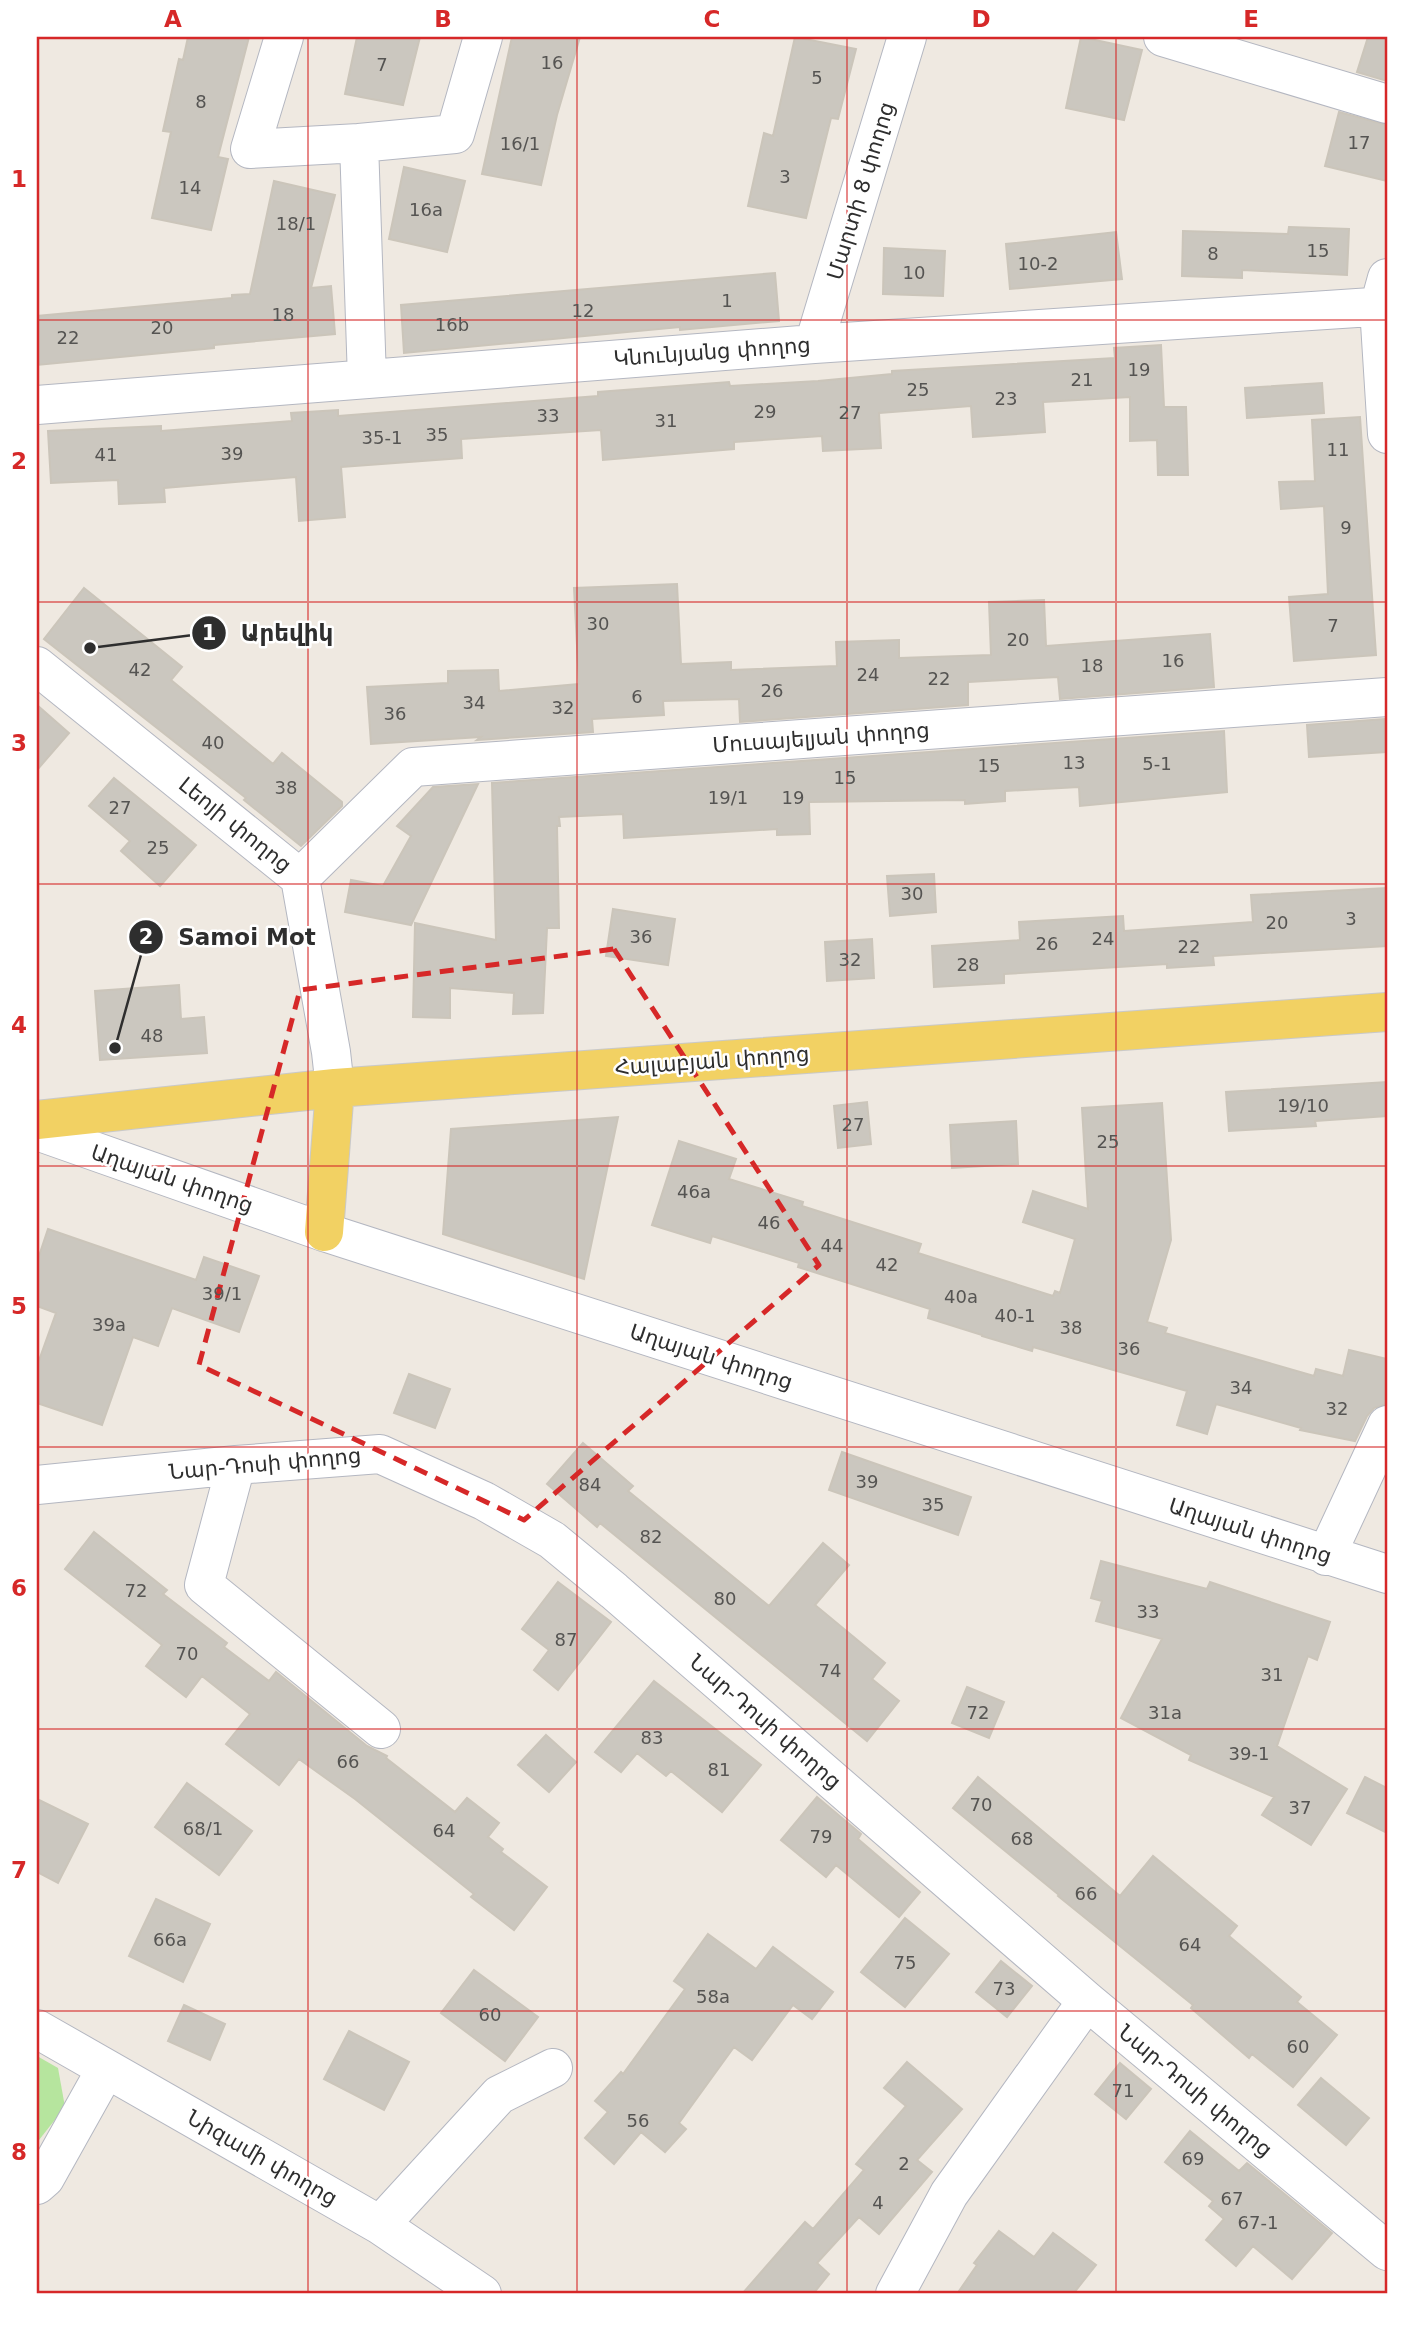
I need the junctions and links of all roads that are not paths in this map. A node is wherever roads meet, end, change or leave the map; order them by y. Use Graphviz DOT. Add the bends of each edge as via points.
graph roads {
  1 [pos="284,37"];
  2 [pos="483,37"];
  3 [pos="907,37"];
  4 [pos="1163,37"];
  5 [pos="1387,104"];
  6 [pos="359,143"];
  7 [pos="1384,297"];
  8 [pos="814,344"];
  9 [pos="367,379"];
  10 [pos="37,405"];
  11 [pos="1387,434"];
  12 [pos="37,666"];
  13 [pos="1387,697"];
  14 [pos="300,878"];
  15 [pos="1387,1012"];
  16 [pos="335,1088"];
  17 [pos="37,1120"];
  18 [pos="37,1131"];
  19 [pos="324,1232"];
  20 [pos="1387,1425"];
  21 [pos="236,1465"];
  22 [pos="37,1485"];
  23 [pos="1326,1556"];
  24 [pos="1387,1574"];
  25 [pos="381,1729"];
  26 [pos="1087,2001"];
  27 [pos="37,2029"];
  28 [pos="553,2068"];
  29 [pos="106,2069"];
  30 [pos="37,2185"];
  31 [pos="380,2225"];
  32 [pos="1387,2251"];
  33 [pos="482,2294"];
  34 [pos="895,2294"];
  1 -- 6 [label="street" via="250,149"];
  2 -- 6 [label="street" via="455,134"];
  3 -- 8 [label="street, Մարտի 8 փողոց"];
  4 -- 5 [label="street"];
  6 -- 9 [label="street"];
  7 -- 8 [label="street, Կնունյանց փողոց"];
  7 -- 11 [label="street"];
  8 -- 9 [label="street, Կնունյանց փողոց"];
  9 -- 10 [label="street, Կնունյանց փողոց"];
  12 -- 14 [label="street, Լեոյի փողոց"];
  13 -- 14 [label="street, Մուսայելյան փողոց" via="413,767"];
  14 -- 16 [label="street, Լեոյի փողոց"];
  15 -- 16 [label="main road, Հալաբյան փողոց"];
  16 -- 17 [label="main road, Հալաբյան փողոց"];
  16 -- 19 [label="main road"];
  18 -- 19 [label="street, Աղայան փողոց"];
  19 -- 23 [label="street, Աղայան փողոց"];
  20 -- 23 [label="street"];
  21 -- 22 [label="street, Նար-Դոսի փողոց"];
  21 -- 25 [label="street" via="204,1585"];
  21 -- 26 [label="street, Նար-Դոսի փողոց" via="380,1454 484,1501 552,1540"];
  23 -- 24 [label="street, Աղայան փողոց"];
  26 -- 32 [label="street, Նար-Դոսի փողոց"];
  26 -- 34 [label="street" via="949,2194"];
  27 -- 29 [label="street, Նիզամի փողոց"];
  28 -- 31 [label="street" via="499,2095"];
  29 -- 30 [label="street" via="46,2178"];
  29 -- 31 [label="street, Նիզամի փողոց"];
  31 -- 33 [label="street, Նիզամի փողոց"];
}
